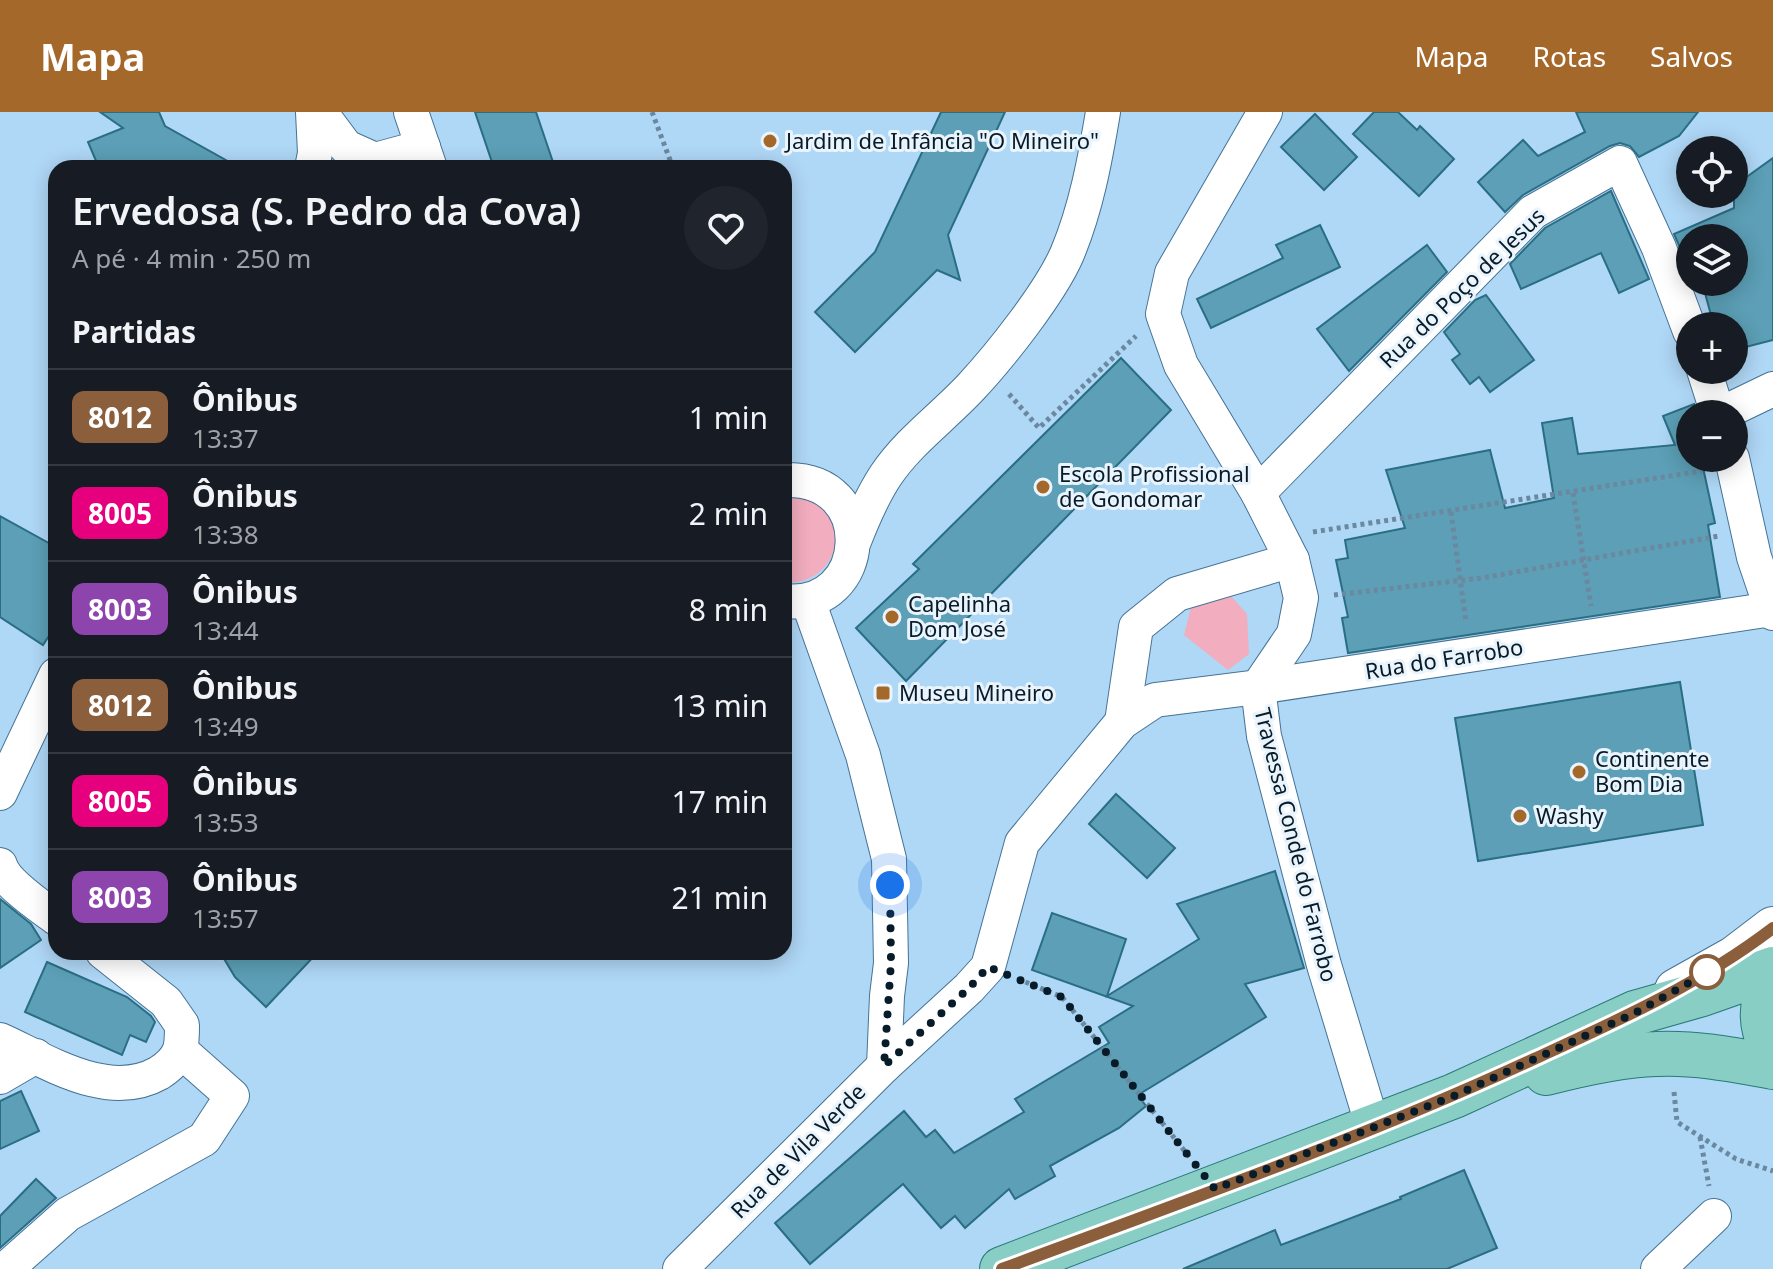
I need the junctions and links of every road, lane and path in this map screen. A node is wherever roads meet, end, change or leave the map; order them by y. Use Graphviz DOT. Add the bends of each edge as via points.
graph roads {
  1 [pos="313,112"];
  2 [pos="320,112"];
  3 [pos="411,112"];
  4 [pos="652,112"];
  5 [pos="1103,112"];
  6 [pos="1265,112"];
  7 [pos="426,158"];
  8 [pos="314,160"];
  9 [pos="670,160"];
  10 [pos="1683,312"];
  11 [pos="1153,322"];
  12 [pos="1773,389"];
  13 [pos="1009,394"];
  14 [pos="1748,401"];
  15 [pos="912,443"];
  16 [pos="1676,472"];
  17 [pos="1735,472"];
  18 [pos="799,481"];
  19 [pos="1258,493"];
  20 [pos="1573,493"];
  21 [pos="1451,512"];
  22 [pos="1749,531"];
  23 [pos="854,541"];
  24 [pos="1292,560"];
  25 [pos="1584,560"];
  26 [pos="1460,581"];
  27 [pos="1301,598"];
  28 [pos="796,601"];
  29 [pos="1772,611"];
  30 [pos="1592,613"];
  31 [pos="1468,632"];
  32 [pos="1258,687"];
  33 [pos="48,692"];
  34 [pos="1122,722"];
  35 [pos="0,793"];
  36 [pos="0,865"];
  37 [pos="48,912"];
  38 [pos="1773,928"];
  39 [pos="113,960"];
  40 [pos="988,967"];
  41 [pos="1773,969"];
  42 [pos="1773,981"];
  43 [pos="1635,1013"];
  44 [pos="0,1040"];
  45 [pos="180,1050"];
  46 [pos="1773,1052"];
  47 [pos="1672,1055"];
  48 [pos="36,1056"];
  49 [pos="884,1066"];
  50 [pos="1773,1067"];
  51 [pos="0,1077"];
  52 [pos="1454,1096"];
  53 [pos="1373,1127"];
  54 [pos="1700,1136"];
  55 [pos="1773,1171"];
  56 [pos="1215,1189"];
  57 [pos="1714,1216"];
  58 [pos="6,1269"];
  59 [pos="680,1269"];
  60 [pos="1002,1269"];
  61 [pos="1658,1269"];
  1 -- 8 [label="street"];
  2 -- 7 [label="street" via="346,147 375,160"];
  3 -- 7 [label="street"];
  4 -- 9 [label="path"];
  5 -- 15 [label="street" via="1089,191 1066,256 1033,309 972,386"];
  6 -- 11 [label="street" via="1172,273"];
  10 -- 19 [label="street, Rua do Poço de Jesus" via="1620,163 1533,212"];
  11 -- 13 [label="path" via="1039,428"];
  11 -- 19 [label="street, Travessa Conde do Farrobo"];
  12 -- 14 [label="street"];
  15 -- 18 [label="street" via="848,481"];
  15 -- 23 [label="street" via="870,501"];
  16 -- 24 [label="path" via="1298,535"];
  17 -- 22 [label="street"];
  18 -- 23 [label="street" via="834,494 847,511"];
  19 -- 24 [label="street, Travessa Conde do Farrobo"];
  20 -- 25 [label="path"];
  21 -- 26 [label="path"];
  22 -- 25 [label="path"];
  22 -- 29 [label="street"];
  23 -- 28 [label="street" via="841,578 824,594"];
  24 -- 27 [label="street, Travessa Conde do Farrobo"];
  24 -- 34 [label="street" via="1177,594 1136,627"];
  25 -- 26 [label="path"];
  25 -- 30 [label="path"];
  26 -- 27 [label="path"];
  26 -- 31 [label="path"];
  27 -- 32 [label="street, Travessa Conde do Farrobo" via="1294,634"];
  28 -- 49 [label="street, Rua de Vila Verde" via="863,755 889,859 891,963"];
  29 -- 32 [label="street, Rua do Farrobo"];
  32 -- 34 [label="street, Rua do Farrobo" via="1155,700"];
  32 -- 53 [label="street, Travessa Conde do Farrobo" via="1264,736"];
  33 -- 35 [label="street"];
  34 -- 40 [label="street, Rua do Farrobo" via="1022,843"];
  36 -- 37 [label="street"];
  38 -- 43 [label="street" via="1735,957"];
  39 -- 45 [label="street" via="166,1002 182,1025"];
  40 -- 49 [label="street, Rua do Farrobo"];
  40 -- 56 [label="path" via="1062,997"];
  41 -- 43 [label="main road"];
  42 -- 46 [label="main road" via="1762,1003"];
  43 -- 52 [label="main road"];
  44 -- 48 [label="street"];
  45 -- 48 [label="street" via="168,1068 147,1080 122,1084 85,1078"];
  45 -- 58 [label="street" via="232,1096 204,1139 68,1214"];
  47 -- 50 [label="main road"];
  47 -- 52 [label="main road" via="1572,1066"];
  47 -- 54 [label="path" via="1677,1122"];
  48 -- 51 [label="street"];
  49 -- 59 [label="street, Rua de Vila Verde"];
  52 -- 53 [label="main road"];
  53 -- 56 [label="main road"];
  54 -- 55 [label="path" via="1736,1159"];
  54 -- 57 [label="path"];
  56 -- 60 [label="main road"];
  57 -- 61 [label="street"];
}
